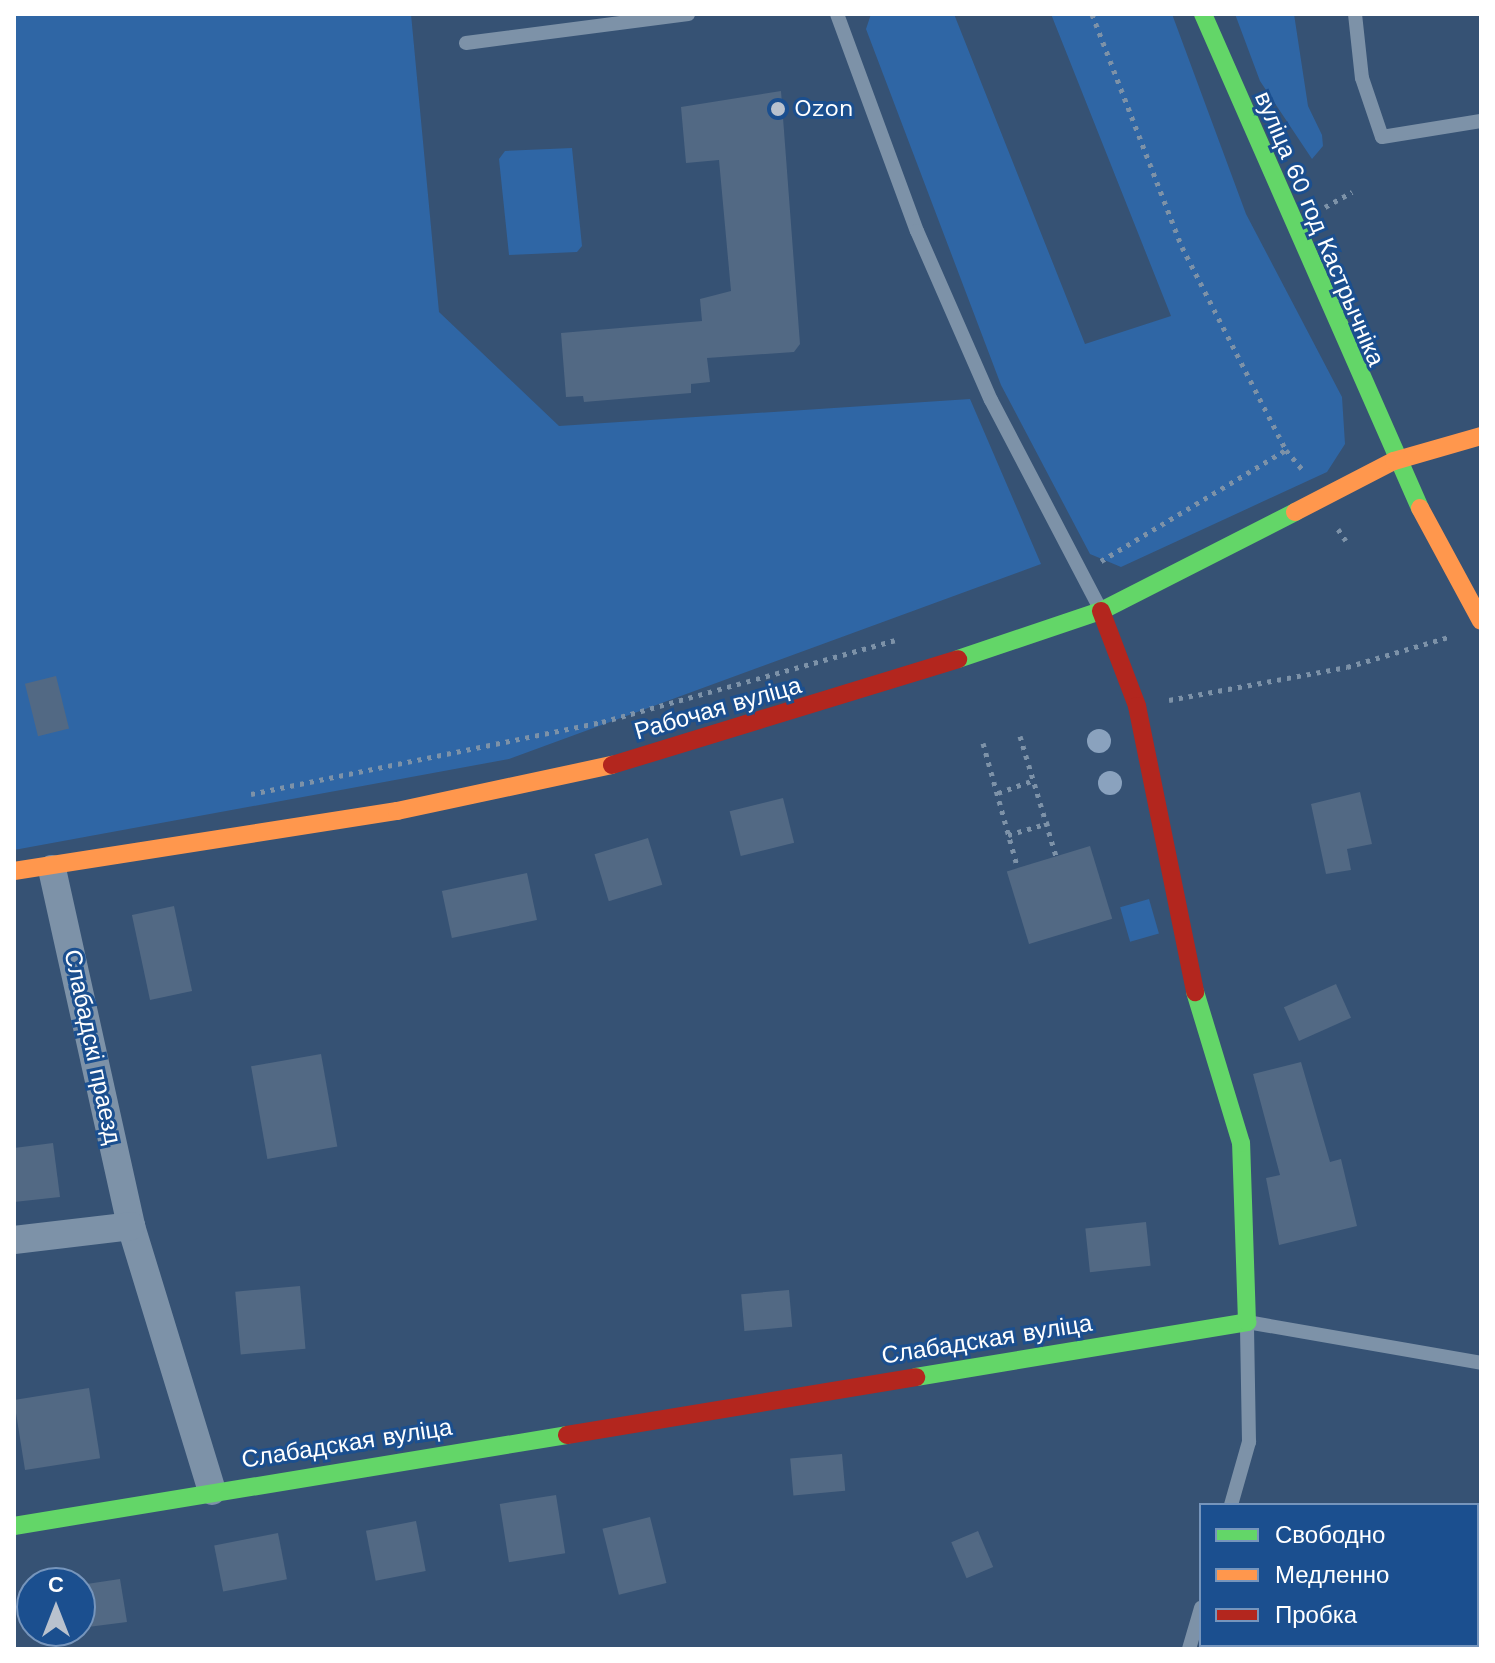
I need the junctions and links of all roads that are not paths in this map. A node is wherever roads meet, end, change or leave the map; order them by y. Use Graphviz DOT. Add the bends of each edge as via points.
graph roads {
  1 [pos="688,14"];
  2 [pos="837,14"];
  3 [pos="1203,14"];
  4 [pos="1355,14"];
  5 [pos="466,43"];
  6 [pos="1481,121"];
  7 [pos="1481,436"];
  8 [pos="1394,461"];
  9 [pos="1101,611"];
  10 [pos="1474,626"];
  11 [pos="52,869"];
  12 [pos="14,871"];
  13 [pos="131,1226"];
  14 [pos="14,1240"];
  15 [pos="1247,1322"];
  16 [pos="1481,1363"];
  17 [pos="212,1491"];
  18 [pos="1232,1503"];
  19 [pos="14,1526"];
  20 [pos="1199,1615"];
  21 [pos="1189,1649"];
  1 -- 5 [label="lane"];
  2 -- 9 [label="lane" via="917,231 991,400"];
  3 -- 8 [label="street, вуліца 60 год Кастрычніка"];
  4 -- 6 [label="lane" via="1362,78 1382,137"];
  7 -- 8 [label="street"];
  8 -- 9 [label="street, Рабочая вуліца"];
  8 -- 10 [label="street, вуліца 60 год Кастрычніка"];
  9 -- 11 [label="street, Рабочая вуліца" via="853,695 597,769 397,811"];
  9 -- 15 [label="street" via="1137,706 1191,979 1241,1143 1250,1281"];
  11 -- 12 [label="street, Рабочая вуліца"];
  11 -- 13 [label="street, Слабадскі праезд"];
  13 -- 14 [label="street"];
  13 -- 17 [label="street, Слабадскі праезд"];
  15 -- 16 [label="lane"];
  15 -- 17 [label="street, Слабадская вуліца"];
  15 -- 18 [label="lane" via="1249,1442"];
  17 -- 19 [label="street, Слабадская вуліца"];
  20 -- 21 [label="lane"];
}
